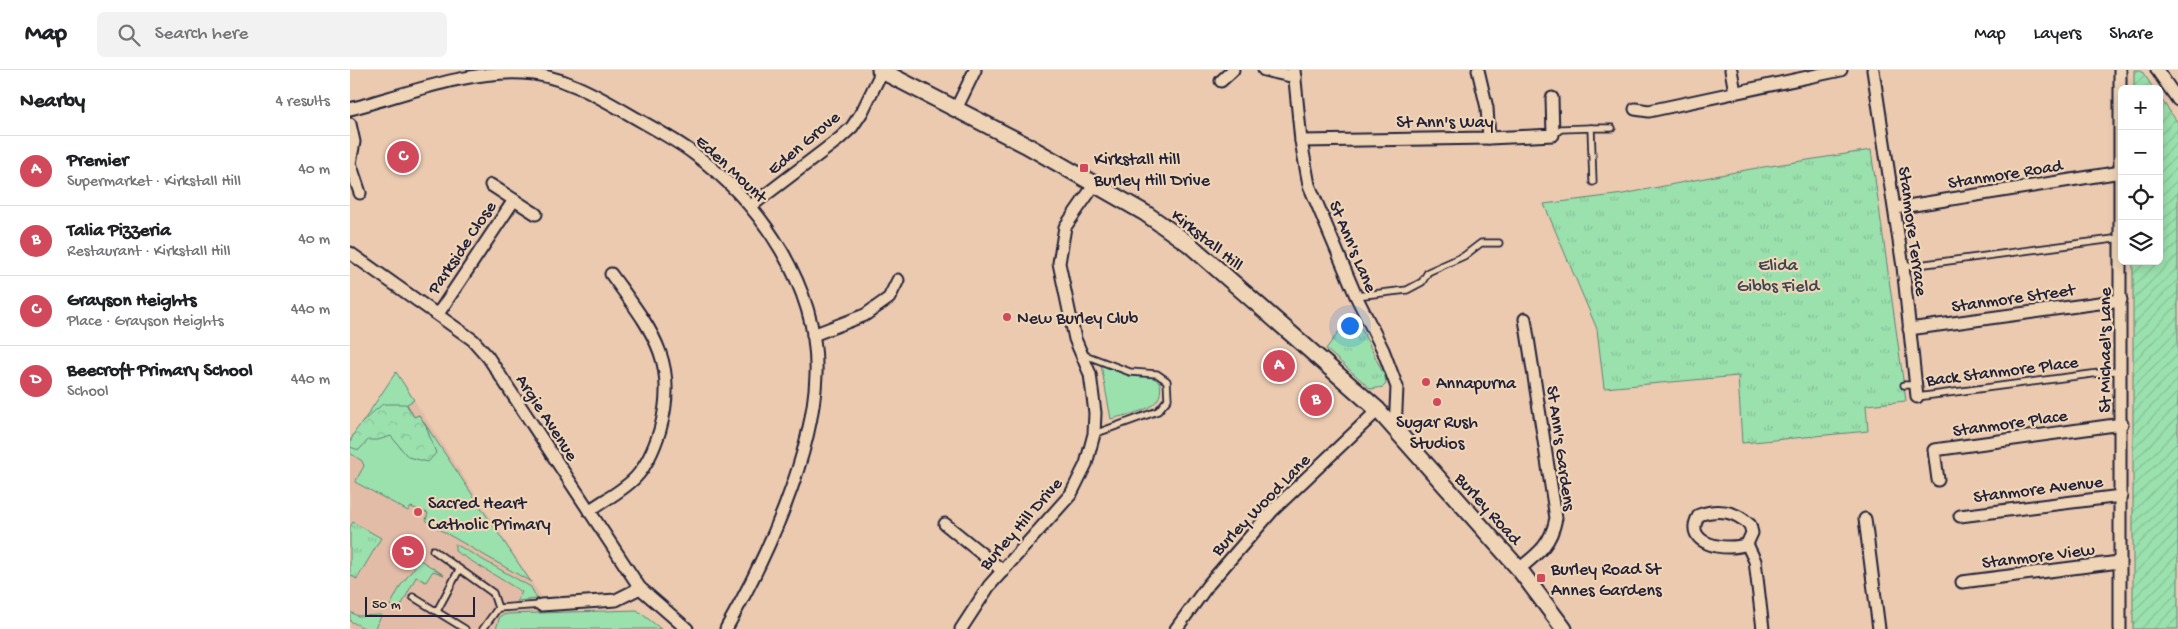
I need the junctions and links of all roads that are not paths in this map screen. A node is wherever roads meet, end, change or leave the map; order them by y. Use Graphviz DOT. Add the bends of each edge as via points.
graph roads {
  1 [pos="975,70"];
  2 [pos="1234,70"];
  3 [pos="1264,70"];
  4 [pos="1478,70"];
  5 [pos="1731,70"];
  6 [pos="1841,70"];
  7 [pos="1873,70"];
  8 [pos="2120,70"];
  9 [pos="2157,70"];
  10 [pos="881,71"];
  11 [pos="503,72"];
  12 [pos="1295,73"];
  13 [pos="446,76"];
  14 [pos="1221,82"];
  15 [pos="1735,92"];
  16 [pos="1552,98"];
  17 [pos="2178,100"];
  18 [pos="350,109"];
  19 [pos="1635,109"];
  20 [pos="956,110"];
  21 [pos="350,124"];
  22 [pos="1591,128"];
  23 [pos="1612,128"];
  24 [pos="2121,130"];
  25 [pos="1553,135"];
  26 [pos="1489,138"];
  27 [pos="1301,141"];
  28 [pos="2118,172"];
  29 [pos="2121,175"];
  30 [pos="1593,182"];
  31 [pos="1095,184"];
  32 [pos="491,185"];
  33 [pos="360,193"];
  34 [pos="514,200"];
  35 [pos="751,206"];
  36 [pos="1895,208"];
  37 [pos="536,214"];
  38 [pos="2121,220"];
  39 [pos="2118,238"];
  40 [pos="1499,243"];
  41 [pos="350,252"];
  42 [pos="2121,265"];
  43 [pos="1903,267"];
  44 [pos="611,274"];
  45 [pos="898,280"];
  46 [pos="1356,296"];
  47 [pos="2121,300"];
  48 [pos="438,314"];
  49 [pos="1526,319"];
  50 [pos="1909,329"];
  51 [pos="813,334"];
  52 [pos="1082,354"];
  53 [pos="2122,370"];
  54 [pos="1912,389"];
  55 [pos="1361,394"];
  56 [pos="1378,410"];
  57 [pos="2122,424"];
  58 [pos="1395,430"];
  59 [pos="1094,434"];
  60 [pos="1938,480"];
  61 [pos="2120,496"];
  62 [pos="589,511"];
  63 [pos="1960,516"];
  64 [pos="1865,519"];
  65 [pos="945,524"];
  66 [pos="1747,544"];
  67 [pos="433,550"];
  68 [pos="2119,562"];
  69 [pos="1519,569"];
  70 [pos="459,570"];
  71 [pos="1003,571"];
  72 [pos="1962,582"];
  73 [pos="640,588"];
  74 [pos="413,597"];
  75 [pos="541,605"];
  76 [pos="498,608"];
  77 [pos="437,611"];
  78 [pos="465,629"];
  79 [pos="483,629"];
  80 [pos="687,629"];
  81 [pos="726,629"];
  82 [pos="961,629"];
  83 [pos="1176,629"];
  84 [pos="1564,629"];
  85 [pos="1763,629"];
  86 [pos="1879,629"];
  87 [pos="2120,629"];
  1 -- 20 [label="street"];
  2 -- 14 [label="street"];
  3 -- 12 [label="street"];
  4 -- 26 [label="street" via="1487,108"];
  5 -- 15 [label="street"];
  6 -- 15 [label="street"];
  7 -- 36 [label="street, Stanmore Terrace"];
  8 -- 24 [label="street, St Michael's Lane"];
  9 -- 17 [label="street"];
  10 -- 20 [label="street, Kirkstall Hill"];
  10 -- 35 [label="street, Eden Grove" via="852,127"];
  11 -- 13 [label="street, Eden Mount"];
  11 -- 35 [label="street, Eden Mount" via="557,80 618,108 694,153"];
  12 -- 27 [label="street, St Ann's Lane"];
  13 -- 18 [label="street, Eden Mount"];
  15 -- 19 [label="street" via="1649,111"];
  16 -- 25 [label="street"];
  20 -- 31 [label="street, Kirkstall Hill" via="1026,144"];
  21 -- 33 [label="street" via="354,142 350,163"];
  22 -- 23 [label="lane"];
  22 -- 25 [label="lane" via="1561,129"];
  22 -- 30 [label="lane"];
  25 -- 26 [label="street, St Ann's Way"];
  26 -- 27 [label="street, St Ann's Way"];
  27 -- 46 [label="street, St Ann's Lane" via="1309,186"];
  28 -- 36 [label="street, Stanmore Road"];
  29 -- 38 [label="street, St Michael's Lane"];
  31 -- 52 [label="street, Burley Hill Drive" via="1065,227 1059,263 1075,339"];
  31 -- 55 [label="street, Kirkstall Hill" via="1190,244"];
  32 -- 34 [label="street, Parkside Close"];
  34 -- 37 [label="street, Parkside Close"];
  34 -- 48 [label="street, Parkside Close"];
  35 -- 51 [label="street, Eden Mount" via="793,272"];
  36 -- 43 [label="street, Stanmore Terrace"];
  39 -- 43 [label="lane"];
  40 -- 46 [label="lane" via="1481,243 1464,256 1428,272 1422,282 1407,290"];
  41 -- 48 [label="street, Argie Avenue"];
  42 -- 47 [label="street, St Michael's Lane"];
  43 -- 50 [label="street, Stanmore Terrace"];
  44 -- 62 [label="street" via="656,341 663,361 666,402 657,438 643,467 630,483"];
  45 -- 51 [label="street" via="889,298 865,315"];
  46 -- 58 [label="street, St Ann's Lane" via="1397,387"];
  47 -- 50 [label="street, Stanmore Street"];
  47 -- 53 [label="street, St Michael's Lane"];
  48 -- 62 [label="street, Argie Avenue" via="473,340 488,357"];
  49 -- 69 [label="street, St Ann's Gardens" via="1556,518 1544,549"];
  50 -- 54 [label="street, Stanmore Terrace"];
  51 -- 81 [label="street, Eden Mount" via="814,402 803,452 770,539"];
  52 -- 59 [label="street, Burley Hill Drive" via="1090,374"];
  52 -- 59 [label="lane" via="1130,372 1157,374 1167,381 1168,399 1158,410"];
  53 -- 54 [label="lane, Back Stanmore Place"];
  53 -- 57 [label="street, St Michael's Lane"];
  55 -- 56 [label="street, Burley Road"];
  56 -- 58 [label="street, Burley Road"];
  56 -- 83 [label="street, Burley Wood Lane" via="1273,510 1208,585"];
  57 -- 60 [label="street, Stanmore Place" via="1934,450"];
  57 -- 61 [label="street, St Michael's Lane"];
  58 -- 69 [label="street, Burley Road"];
  59 -- 71 [label="street, Burley Hill Drive" via="1086,464 1071,494"];
  61 -- 63 [label="street, Stanmore Avenue"];
  61 -- 68 [label="street, St Michael's Lane"];
  62 -- 73 [label="street, Argie Avenue"];
  64 -- 86 [label="street"];
  65 -- 71 [label="street"];
  66 -- 66 [label="street" via="1738,548 1721,548 1705,543 1699,537 1695,521 1699,514 1707,512 1739,516 1750,525 1752,533"];
  66 -- 85 [label="street" via="1755,561"];
  67 -- 70 [label="lane"];
  68 -- 72 [label="street, Stanmore View"];
  68 -- 87 [label="street, St Michael's Lane"];
  69 -- 84 [label="street, Burley Road"];
  70 -- 76 [label="lane" via="493,593"];
  70 -- 77 [label="lane"];
  71 -- 82 [label="street, Burley Hill Drive" via="989,586"];
  73 -- 75 [label="street" via="616,600"];
  73 -- 80 [label="street, Argie Avenue"];
  74 -- 77 [label="lane"];
  75 -- 76 [label="lane"];
  76 -- 79 [label="lane"];
  77 -- 78 [label="lane"];
}
